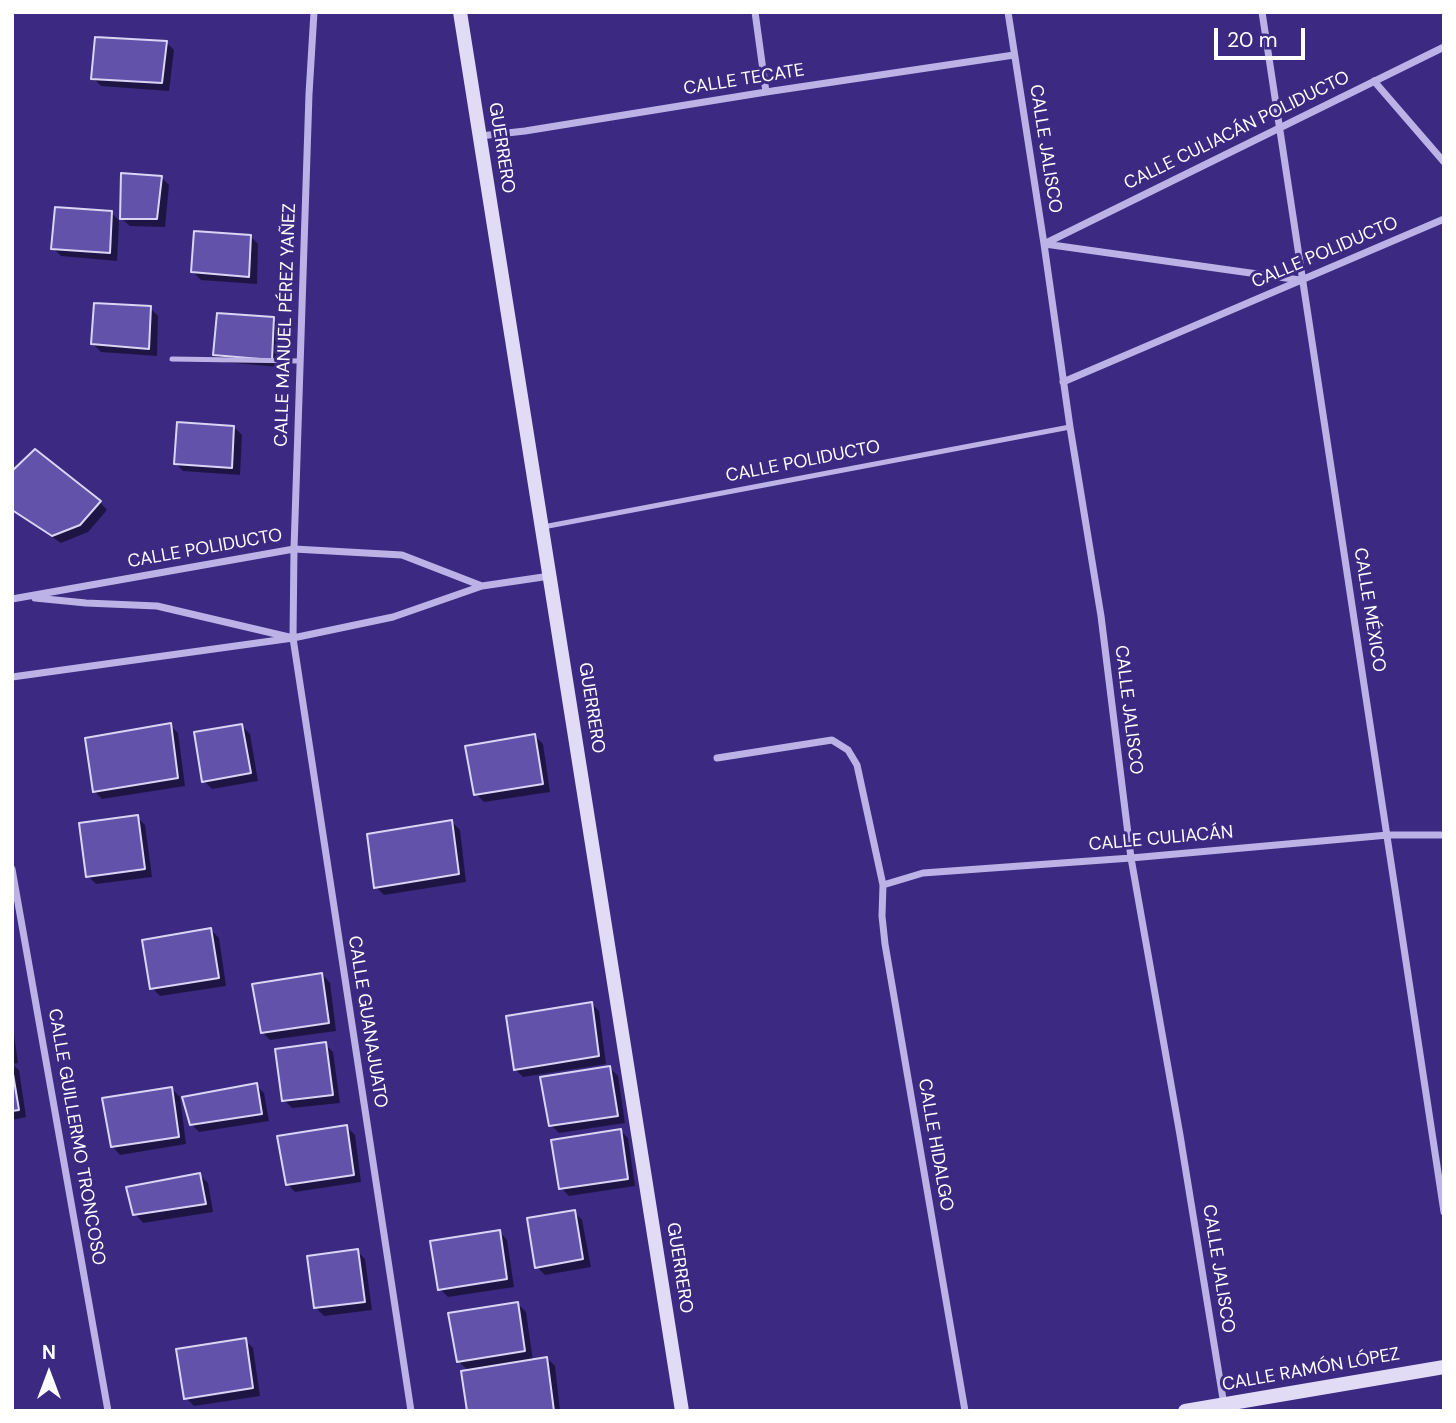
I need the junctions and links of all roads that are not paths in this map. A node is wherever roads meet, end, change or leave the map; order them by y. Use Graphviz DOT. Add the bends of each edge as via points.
graph roads {
  1 [pos="314,12"];
  2 [pos="460,12"];
  3 [pos="755,12"];
  4 [pos="1008,12"];
  5 [pos="1262,12"];
  6 [pos="1444,47"];
  7 [pos="1014,55"];
  8 [pos="1374,81"];
  9 [pos="766,92"];
  10 [pos="1279,128"];
  11 [pos="480,136"];
  12 [pos="1444,162"];
  13 [pos="1444,219"];
  14 [pos="1044,244"];
  15 [pos="1302,280"];
  16 [pos="172,359"];
  17 [pos="300,360"];
  18 [pos="1063,382"];
  19 [pos="1070,427"];
  20 [pos="542,527"];
  21 [pos="294,549"];
  22 [pos="550,576"];
  23 [pos="482,586"];
  24 [pos="24,597"];
  25 [pos="12,599"];
  26 [pos="293,638"];
  27 [pos="12,677"];
  28 [pos="717,758"];
  29 [pos="1388,835"];
  30 [pos="1444,835"];
  31 [pos="1131,858"];
  32 [pos="12,869"];
  33 [pos="883,885"];
  34 [pos="1444,1212"];
  35 [pos="1444,1367"];
  36 [pos="1224,1408"];
  37 [pos="108,1411"];
  38 [pos="411,1411"];
  39 [pos="682,1411"];
  40 [pos="965,1411"];
  41 [pos="1185,1411"];
  1 -- 17 [label="street, CALLE MANUEL PÉREZ YAÑEZ"];
  2 -- 11 [label="main road, GUERRERO"];
  3 -- 9 [label="street"];
  4 -- 7 [label="street, CALLE JALISCO"];
  5 -- 10 [label="street, CALLE MÉXICO"];
  6 -- 8 [label="street, CALLE CULIACÁN POLIDUCTO"];
  7 -- 9 [label="street, CALLE TECATE"];
  7 -- 14 [label="street, CALLE JALISCO"];
  8 -- 10 [label="street, CALLE CULIACÁN POLIDUCTO"];
  8 -- 12 [label="street"];
  9 -- 11 [label="street, CALLE TECATE"];
  10 -- 14 [label="street, CALLE CULIACÁN POLIDUCTO"];
  10 -- 15 [label="street, CALLE MÉXICO"];
  11 -- 20 [label="main road, GUERRERO"];
  13 -- 15 [label="street, CALLE POLIDUCTO"];
  14 -- 15 [label="street"];
  14 -- 18 [label="street, CALLE JALISCO"];
  15 -- 18 [label="street, CALLE POLIDUCTO"];
  15 -- 29 [label="street, CALLE MÉXICO"];
  16 -- 17 [label="lane"];
  17 -- 21 [label="street, CALLE MANUEL PÉREZ YAÑEZ"];
  18 -- 19 [label="street, CALLE JALISCO"];
  19 -- 20 [label="lane, CALLE POLIDUCTO"];
  19 -- 31 [label="street, CALLE JALISCO" via="1101,616"];
  20 -- 22 [label="main road, GUERRERO"];
  21 -- 23 [label="street, CALLE POLIDUCTO" via="402,555"];
  21 -- 24 [label="street, CALLE POLIDUCTO"];
  21 -- 26 [label="street, CALLE MANUEL PÉREZ YAÑEZ"];
  22 -- 23 [label="street, CALLE POLIDUCTO"];
  22 -- 39 [label="main road, GUERRERO"];
  23 -- 26 [label="street, CALLE POLIDUCTO" via="393,617"];
  24 -- 25 [label="street, CALLE POLIDUCTO"];
  24 -- 26 [label="street" via="157,606"];
  26 -- 27 [label="street, CALLE POLIDUCTO"];
  26 -- 38 [label="street, CALLE GUANAJUATO"];
  28 -- 33 [label="street, CALLE HIDALGO" via="832,740 848,750 857,765"];
  29 -- 30 [label="street, CALLE CULIACÁN"];
  29 -- 31 [label="street, CALLE CULIACÁN"];
  29 -- 34 [label="street, CALLE MÉXICO"];
  31 -- 33 [label="street, CALLE CULIACÁN" via="923,873"];
  31 -- 36 [label="street, CALLE JALISCO"];
  32 -- 37 [label="street, CALLE GUILLERMO TRONCOSO"];
  33 -- 40 [label="street, CALLE HIDALGO" via="885,944"];
  35 -- 36 [label="main road, CALLE RAMÓN LÓPEZ"];
  36 -- 41 [label="main road, CALLE RAMÓN LÓPEZ"];
}
